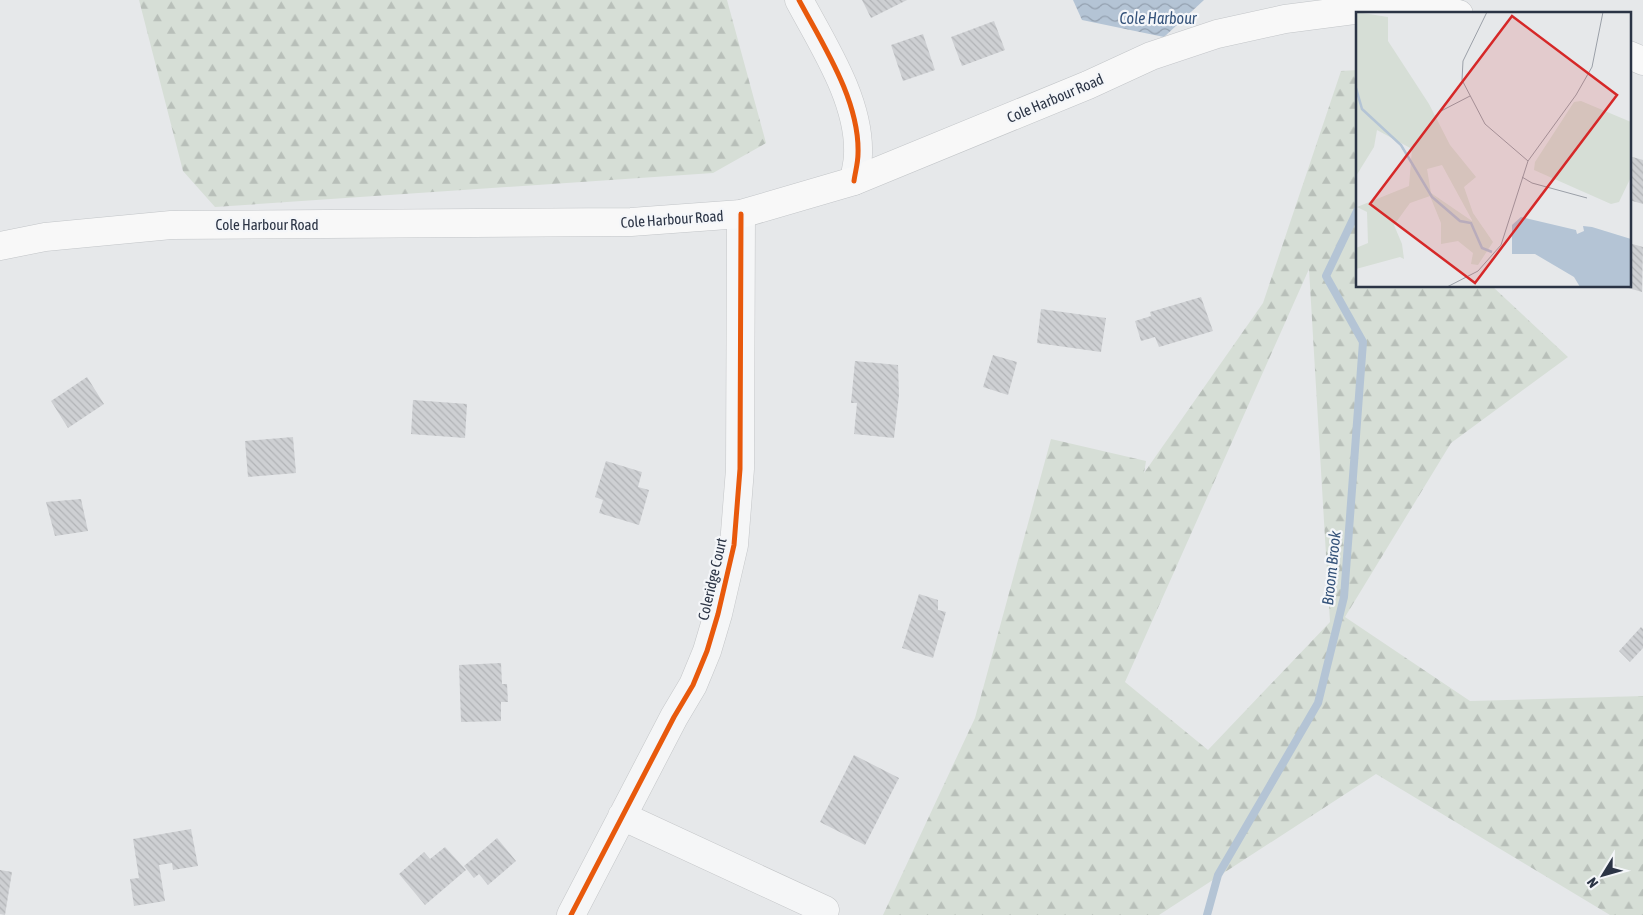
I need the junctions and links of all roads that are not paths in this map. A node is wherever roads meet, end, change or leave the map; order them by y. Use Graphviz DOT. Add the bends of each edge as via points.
graph roads {
  1 [pos="799,0"];
  2 [pos="1445,12"];
  3 [pos="1630,55"];
  4 [pos="1643,61"];
  5 [pos="854,181"];
  6 [pos="741,214"];
  7 [pos="0,246"];
  8 [pos="622,816"];
  9 [pos="825,910"];
  10 [pos="571,915"];
  1 -- 5 [label="street" via="848,98 858,154"];
  2 -- 5 [label="main road, Cole Harbour Road" via="1354,10 1285,19 1217,34 1151,56 1088,86"];
  3 -- 4 [label="main road"];
  5 -- 6 [label="main road, Cole Harbour Road"];
  6 -- 7 [label="main road, Cole Harbour Road" via="631,222 171,225 45,237"];
  6 -- 8 [label="street, Coleridge Court" via="740,469 734,545 718,614 693,685"];
  8 -- 9 [label="street"];
  8 -- 10 [label="street, Coleridge Court"];
}
